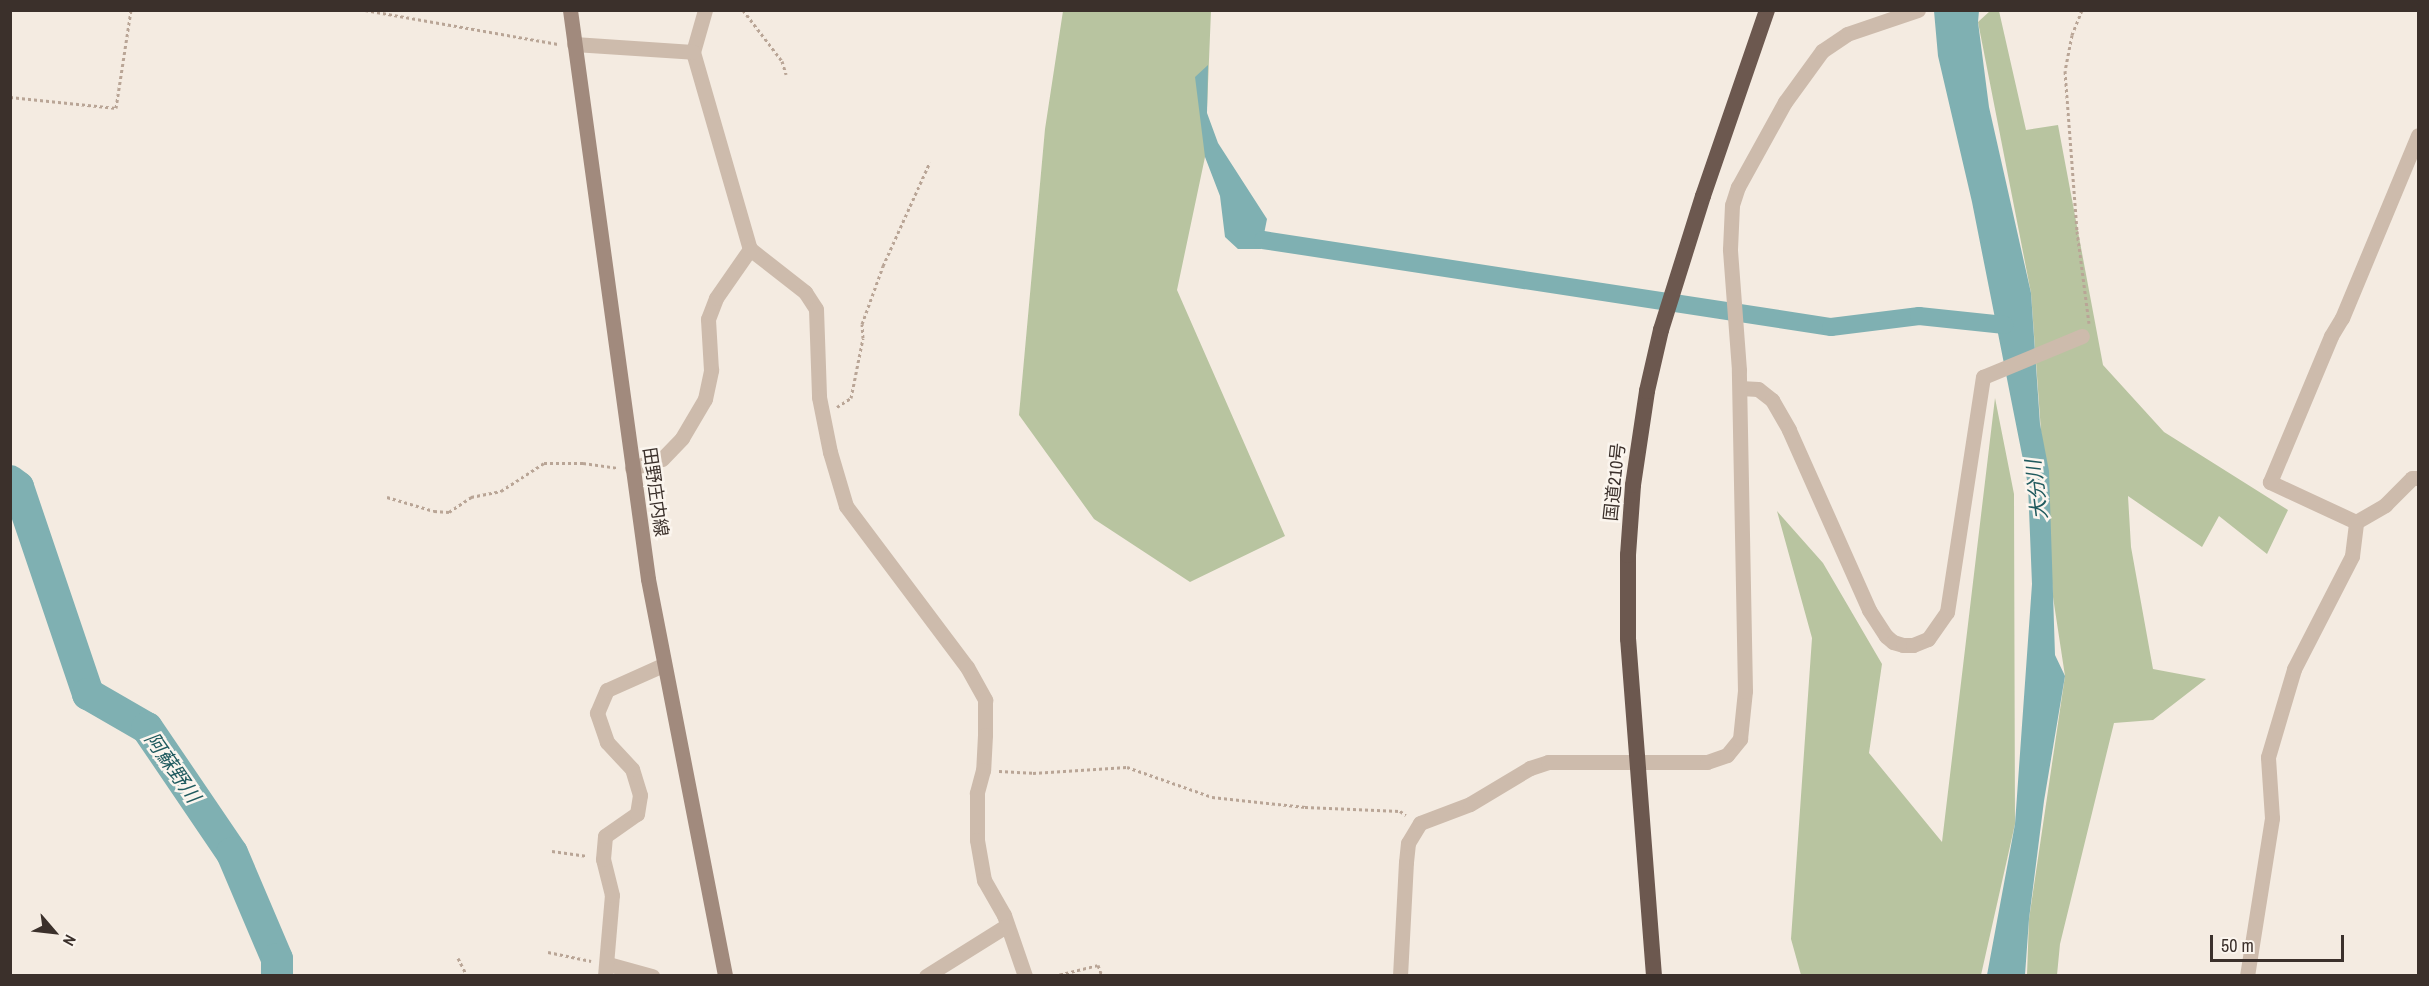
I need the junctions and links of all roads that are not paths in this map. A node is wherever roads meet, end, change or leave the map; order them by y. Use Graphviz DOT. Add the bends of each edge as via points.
graph roads {
  1 [pos="570,10"];
  2 [pos="705,10"];
  3 [pos="1767,10"];
  4 [pos="1918,10"];
  5 [pos="574,44"];
  6 [pos="693,52"];
  7 [pos="2418,135"];
  8 [pos="750,249"];
  9 [pos="2082,336"];
  10 [pos="1740,388"];
  11 [pos="632,468"];
  12 [pos="2418,478"];
  13 [pos="2356,522"];
  14 [pos="663,665"];
  15 [pos="1637,762"];
  16 [pos="1006,926"];
  17 [pos="606,970"];
  18 [pos="652,975"];
  19 [pos="725,975"];
  20 [pos="926,975"];
  21 [pos="1025,975"];
  22 [pos="1400,975"];
  23 [pos="1654,975"];
  24 [pos="2247,975"];
  1 -- 5 [label="main road, 田野庄内線"];
  2 -- 6 [label="street"];
  3 -- 15 [label="highway, 国道210号" via="1677,275 1661,330 1640,433 1628,555 1629,650"];
  4 -- 10 [label="street" via="1838,38 1822,51 1788,96 1735,195 1730,216 1730,249"];
  5 -- 6 [label="street"];
  5 -- 11 [label="main road, 田野庄内線"];
  6 -- 8 [label="street"];
  7 -- 13 [label="street" via="2270,482"];
  8 -- 11 [label="street" via="716,298 708,319 711,370 705,399 682,438 662,459"];
  8 -- 16 [label="street" via="805,292 816,309 819,397 846,506 967,667 984,700 977,840 984,880"];
  9 -- 10 [label="street" via="1983,377 1947,612 1928,639 1902,645 1886,636 1869,610 1775,406 1758,389"];
  10 -- 15 [label="street" via="1743,729 1737,745 1718,760"];
  11 -- 14 [label="main road, 田野庄内線"];
  12 -- 13 [label="street" via="2412,478 2385,505"];
  13 -- 24 [label="street" via="2352,556 2294,669 2268,757 2272,818"];
  14 -- 17 [label="street" via="607,690 597,713 607,742 632,769 640,795 637,814 605,836 603,859 612,895"];
  14 -- 19 [label="main road, 田野庄内線"];
  15 -- 22 [label="street" via="1548,762 1530,768 1470,804 1420,823 1408,843"];
  15 -- 23 [label="highway, 国道210号"];
  16 -- 20 [label="street"];
  16 -- 21 [label="street"];
  17 -- 18 [label="street"];
}
